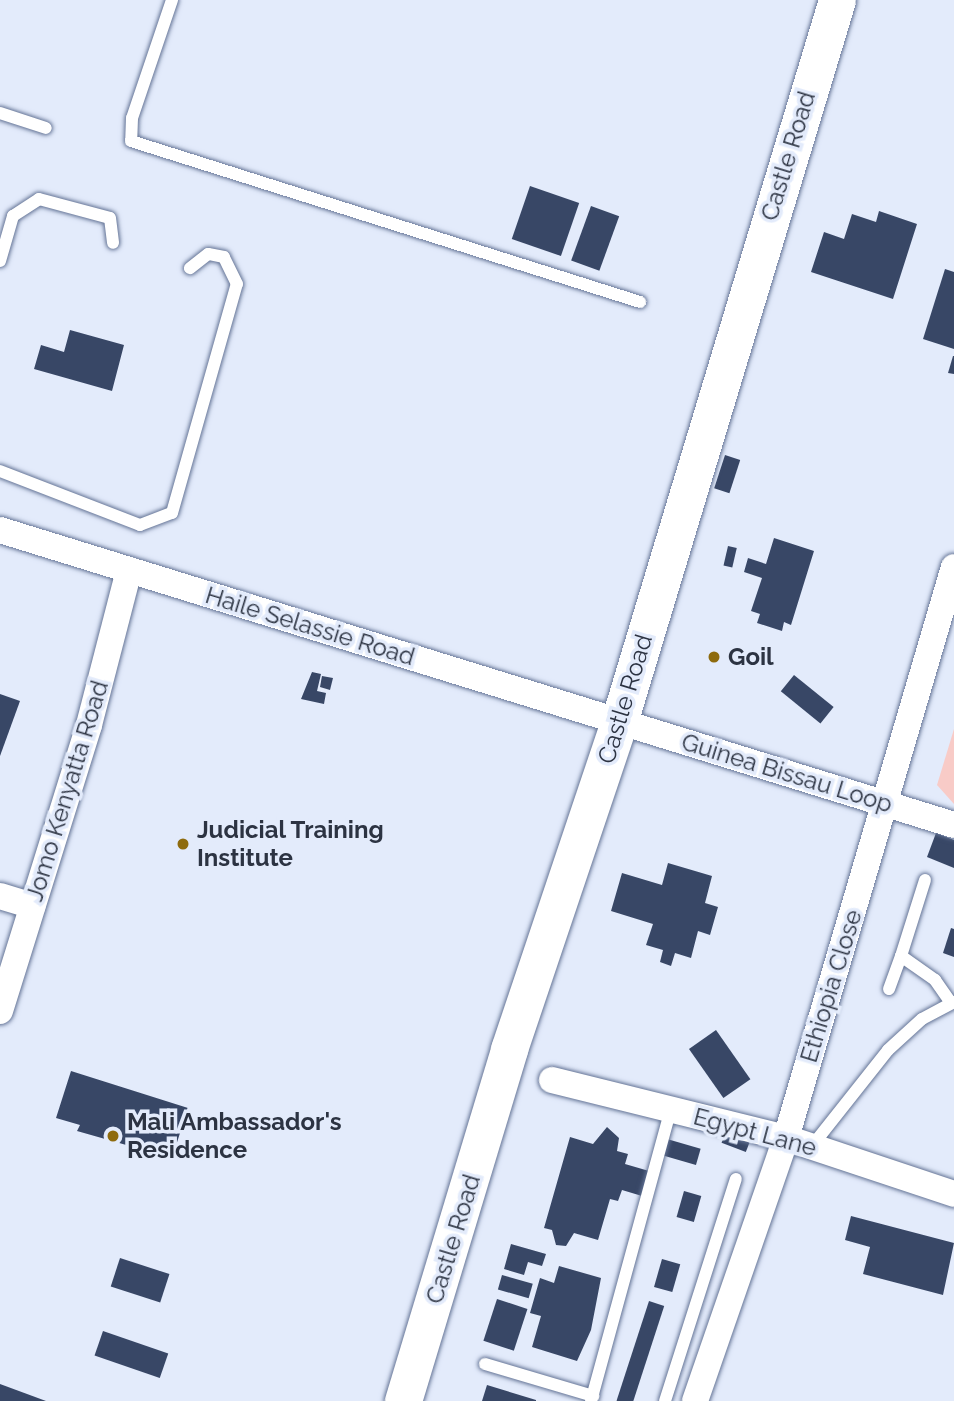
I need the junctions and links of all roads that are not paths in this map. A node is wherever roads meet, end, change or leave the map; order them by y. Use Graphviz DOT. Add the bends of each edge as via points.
graph roads {
  1 [pos="172,0"];
  2 [pos="837,0"];
  3 [pos="0,113"];
  4 [pos="46,128"];
  5 [pos="113,243"];
  6 [pos="0,261"];
  7 [pos="190,268"];
  8 [pos="640,302"];
  9 [pos="0,471"];
  10 [pos="0,530"];
  11 [pos="954,567"];
  12 [pos="129,570"];
  13 [pos="620,722"];
  14 [pos="886,804"];
  15 [pos="954,825"];
  16 [pos="925,880"];
  17 [pos="0,896"];
  18 [pos="33,906"];
  19 [pos="901,956"];
  20 [pos="889,989"];
  21 [pos="952,1003"];
  22 [pos="0,1011"];
  23 [pos="552,1080"];
  24 [pos="671,1109"];
  25 [pos="786,1138"];
  26 [pos="812,1147"];
  27 [pos="736,1179"];
  28 [pos="954,1194"];
  29 [pos="485,1364"];
  30 [pos="592,1398"];
  31 [pos="405,1400"];
  32 [pos="666,1401"];
  33 [pos="695,1401"];
  1 -- 8 [label="lane" via="132,118 131,141"];
  2 -- 13 [label="main road, Castle Road"];
  3 -- 4 [label="lane"];
  5 -- 6 [label="lane" via="110,218 39,199 13,215"];
  7 -- 9 [label="lane" via="208,254 223,257 237,284 172,513 140,525"];
  10 -- 12 [label="street, Haile Selassie Road"];
  11 -- 14 [label="street, Ethiopia Close"];
  12 -- 13 [label="street, Haile Selassie Road"];
  12 -- 18 [label="street, Jomo Kenyatta Road"];
  13 -- 14 [label="street, Guinea Bissau Loop"];
  13 -- 31 [label="main road, Castle Road" via="509,1049"];
  14 -- 15 [label="street, Guinea Bissau Loop"];
  14 -- 25 [label="street, Ethiopia Close"];
  16 -- 19 [label="lane"];
  17 -- 18 [label="street"];
  18 -- 22 [label="street, Jomo Kenyatta Road"];
  19 -- 20 [label="lane"];
  19 -- 21 [label="lane" via="935,980"];
  21 -- 26 [label="lane" via="922,1019 888,1050"];
  23 -- 24 [label="street, Egypt Lane"];
  24 -- 25 [label="street, Egypt Lane"];
  24 -- 30 [label="lane"];
  25 -- 26 [label="street, Egypt Lane"];
  25 -- 33 [label="street, Ethiopia Close"];
  26 -- 28 [label="street, Egypt Lane"];
  27 -- 32 [label="lane"];
  29 -- 30 [label="lane"];
}
